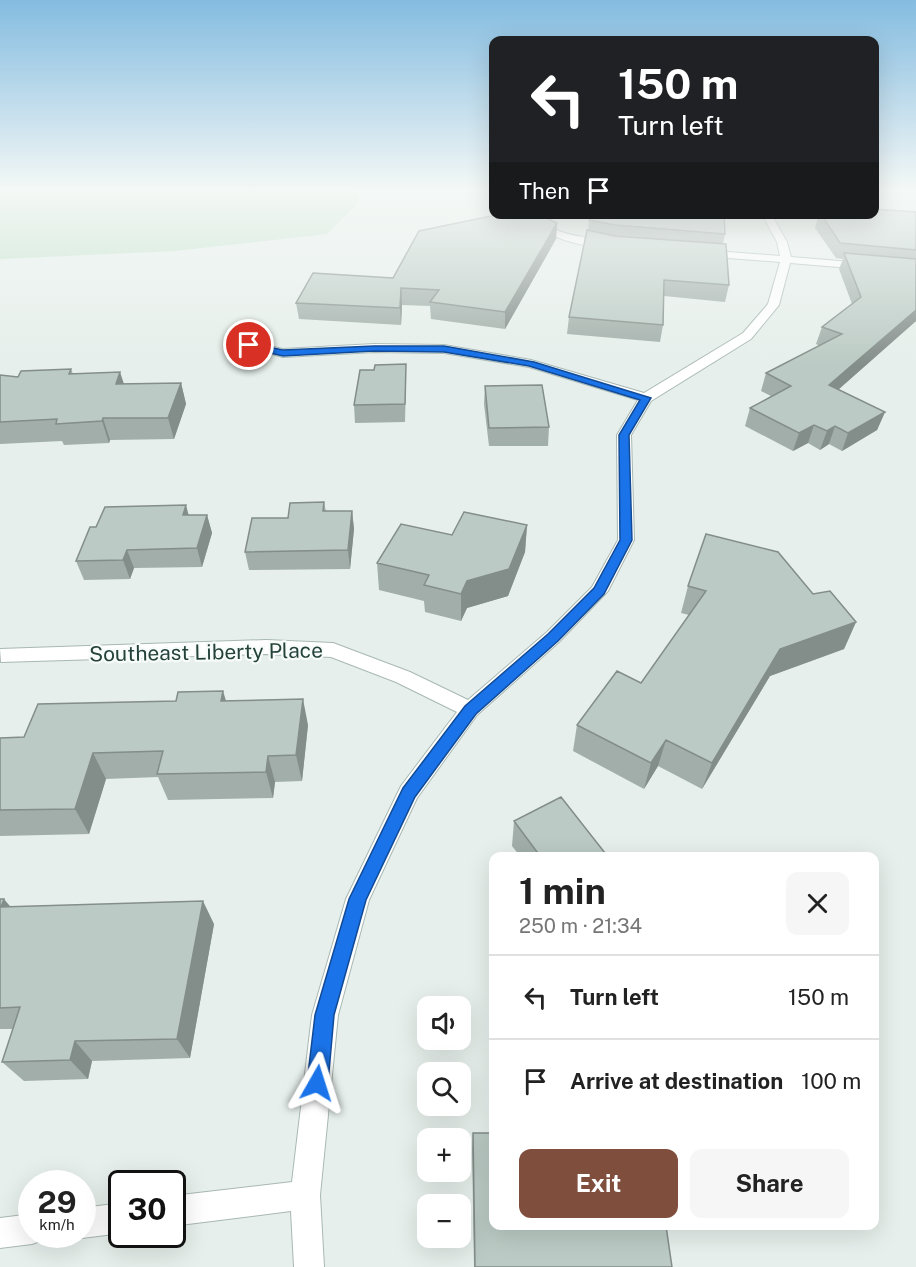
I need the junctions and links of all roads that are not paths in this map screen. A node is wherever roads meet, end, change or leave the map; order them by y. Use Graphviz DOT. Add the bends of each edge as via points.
graph roads {
  1 [pos="783,247"];
  2 [pos="694,253"];
  3 [pos="786,260"];
  4 [pos="880,267"];
  5 [pos="231,342"];
  6 [pos="646,398"];
  7 [pos="2,656"];
  8 [pos="470,710"];
  9 [pos="305,1195"];
  10 [pos="186,1209"];
  11 [pos="18,1231"];
  12 [pos="0,1233"];
  13 [pos="309,1267"];
  1 -- 3 [label="street"];
  2 -- 3 [label="street"];
  3 -- 4 [label="street"];
  3 -- 6 [label="street" via="773,305 747,336"];
  5 -- 6 [label="street" via="283,353 444,349 531,364"];
  6 -- 8 [label="street" via="624,435 626,540 599,591"];
  7 -- 8 [label="street, Southeast Liberty Place" via="266,647 333,650 403,677"];
  8 -- 9 [label="street" via="409,792 358,899 325,1015"];
  9 -- 10 [label="street"];
  9 -- 13 [label="street"];
  11 -- 12 [label="street"];
}
